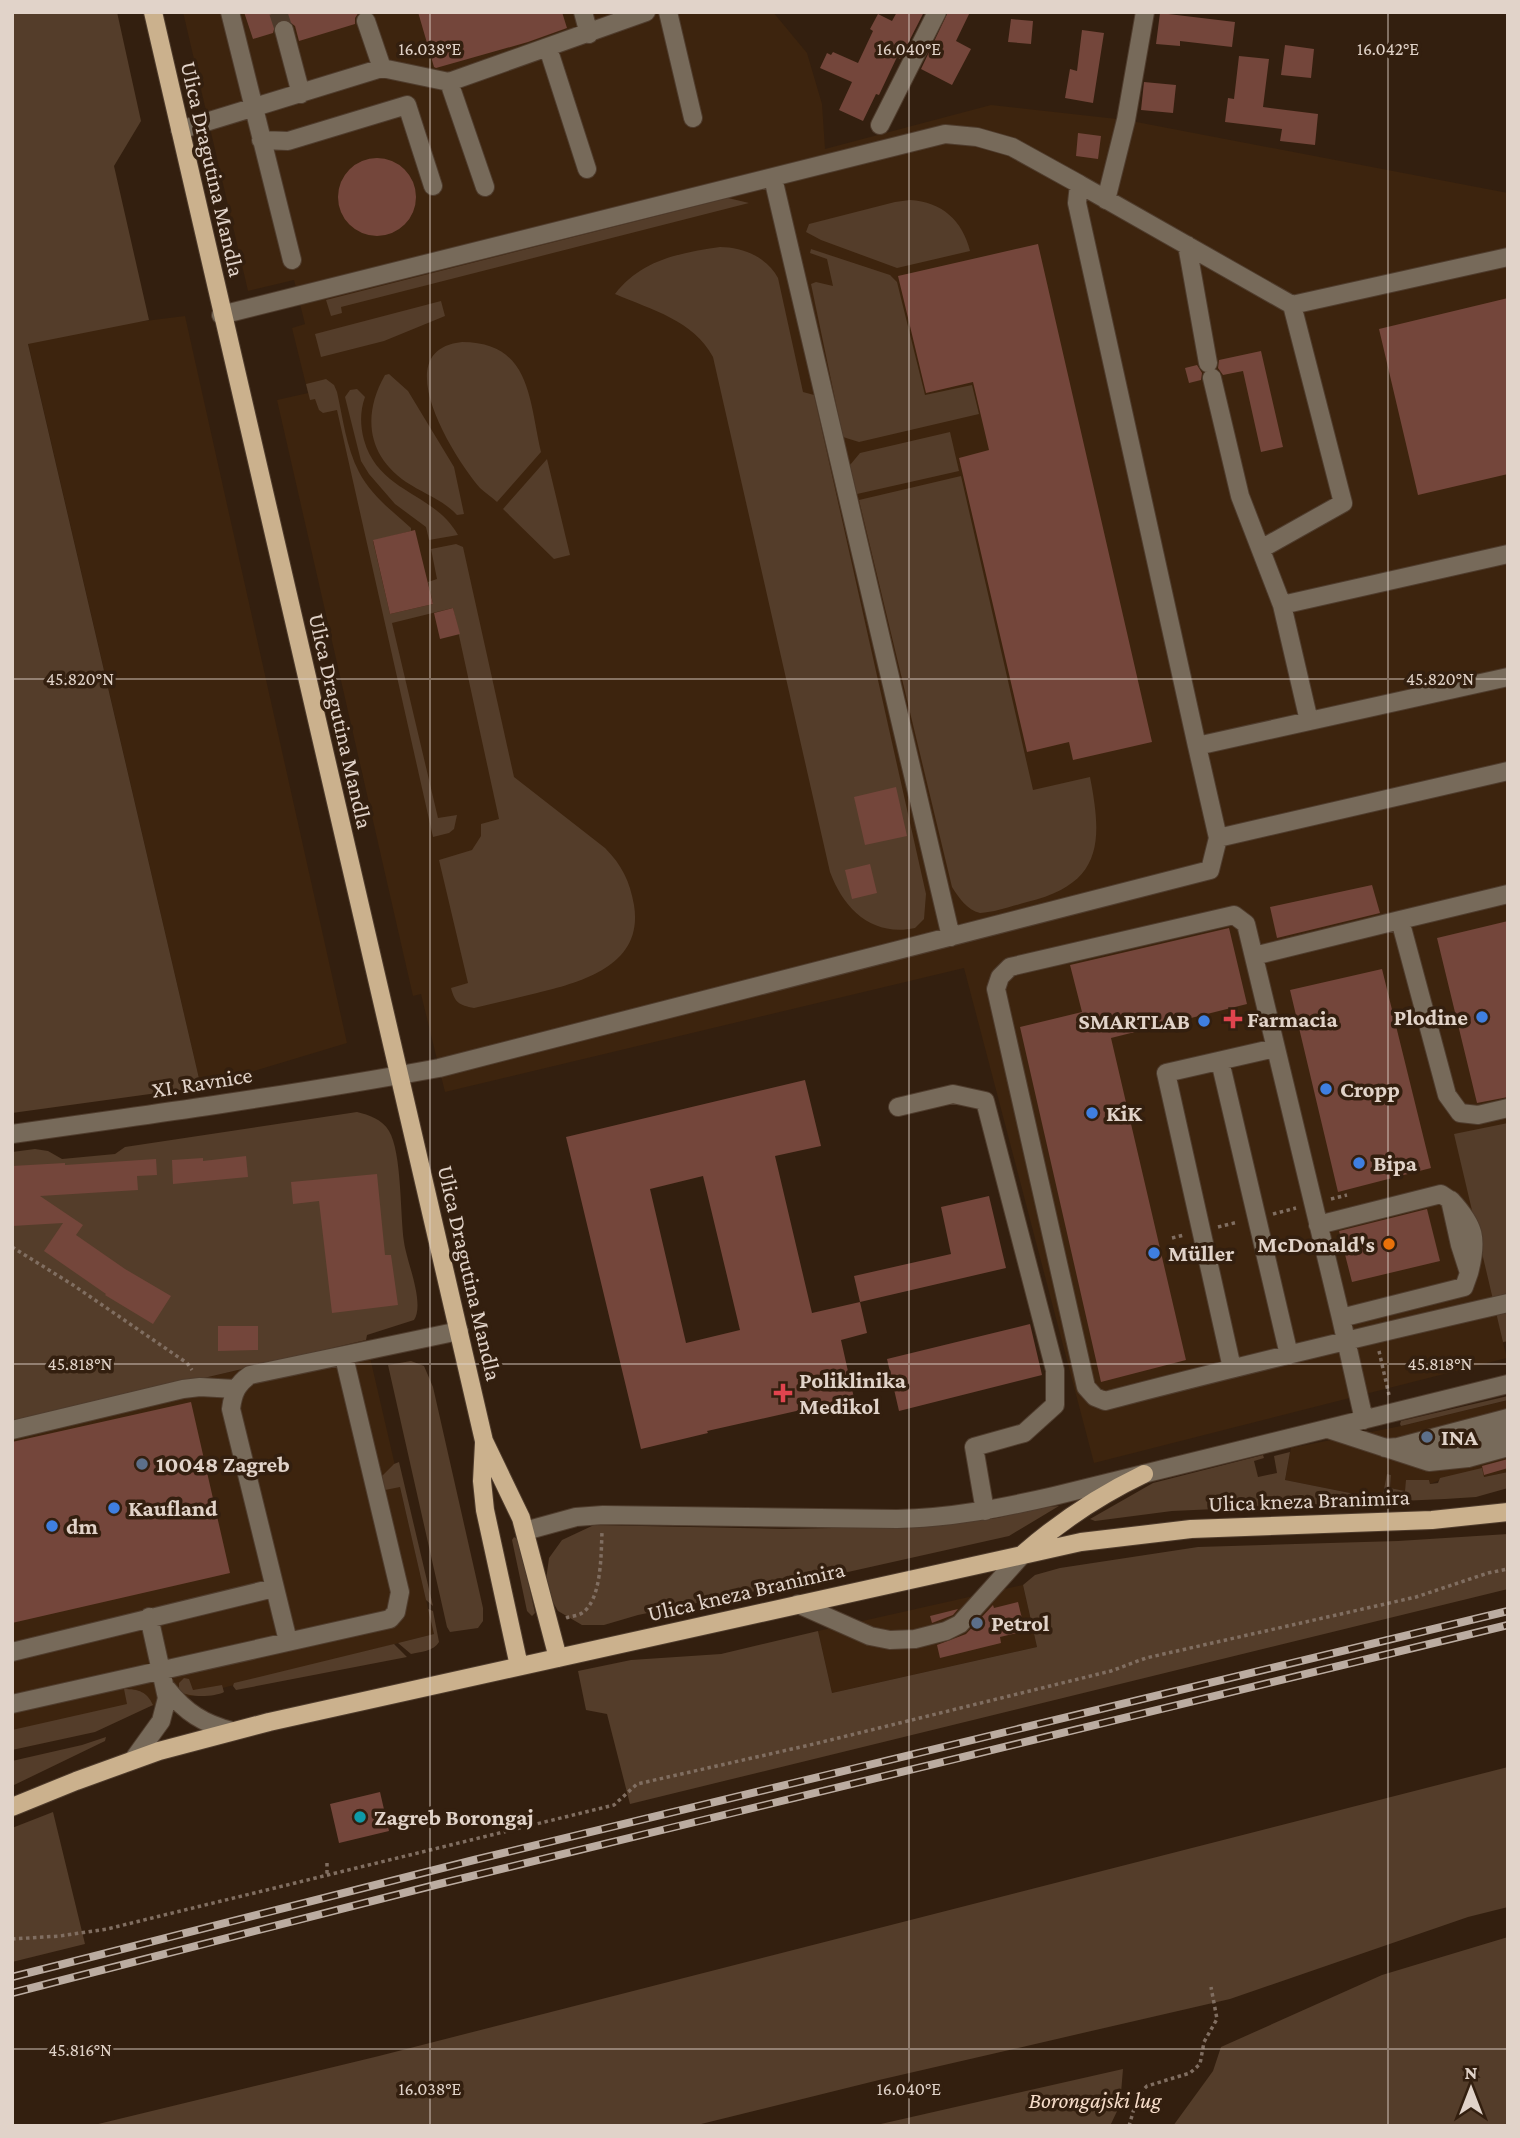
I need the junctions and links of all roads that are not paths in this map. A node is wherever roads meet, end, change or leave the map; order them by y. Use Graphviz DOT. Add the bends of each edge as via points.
graph roads {
  1 [pos="153,12"];
  2 [pos="230,12"];
  3 [pos="583,12"];
  4 [pos="646,12"];
  5 [pos="668,12"];
  6 [pos="937,12"];
  7 [pos="1145,12"];
  8 [pos="366,21"];
  9 [pos="284,30"];
  10 [pos="589,34"];
  11 [pos="548,48"];
  12 [pos="382,68"];
  13 [pos="449,82"];
  14 [pos="301,94"];
  15 [pos="253,109"];
  16 [pos="693,118"];
  17 [pos="880,125"];
  18 [pos="180,130"];
  19 [pos="261,140"];
  20 [pos="587,169"];
  21 [pos="773,178"];
  22 [pos="1079,184"];
  23 [pos="433,186"];
  24 [pos="485,187"];
  25 [pos="1106,200"];
  26 [pos="1187,246"];
  27 [pos="1508,257"];
  28 [pos="292,260"];
  29 [pos="1292,305"];
  30 [pos="221,315"];
  31 [pos="1261,549"];
  32 [pos="1508,554"];
  33 [pos="1282,605"];
  34 [pos="1508,677"];
  35 [pos="1309,721"];
  36 [pos="1197,746"];
  37 [pos="1508,771"];
  38 [pos="1218,838"];
  39 [pos="1508,894"];
  40 [pos="1400,920"];
  41 [pos="951,937"];
  42 [pos="1254,956"];
  43 [pos="1275,1048"];
  44 [pos="1220,1061"];
  45 [pos="399,1076"];
  46 [pos="898,1107"];
  47 [pos="1508,1108"];
  48 [pos="12,1134"];
  49 [pos="1318,1224"];
  50 [pos="1508,1303"];
  51 [pos="1341,1318"];
  52 [pos="459,1331"];
  53 [pos="1346,1340"];
  54 [pos="1289,1355"];
  55 [pos="344,1357"];
  56 [pos="1232,1368"];
  57 [pos="1508,1384"];
  58 [pos="235,1389"];
  59 [pos="1508,1418"];
  60 [pos="1364,1420"];
  61 [pos="1328,1429"];
  62 [pos="12,1430"];
  63 [pos="1508,1434"];
  64 [pos="484,1441"];
  65 [pos="1508,1447"];
  66 [pos="1382,1448"];
  67 [pos="1408,1457"];
  68 [pos="1144,1474"];
  69 [pos="985,1511"];
  70 [pos="1508,1512"];
  71 [pos="526,1531"];
  72 [pos="1021,1555"];
  73 [pos="274,1588"];
  74 [pos="798,1604"];
  75 [pos="149,1617"];
  76 [pos="288,1641"];
  77 [pos="12,1651"];
  78 [pos="558,1658"];
  79 [pos="519,1667"];
  80 [pos="162,1670"];
  81 [pos="167,1689"];
  82 [pos="12,1704"];
  83 [pos="232,1731"];
  84 [pos="133,1760"];
  85 [pos="12,1807"];
  1 -- 18 [label="main road, Ulica Dragutina Mandla"];
  2 -- 15 [label="street"];
  3 -- 10 [label="street"];
  4 -- 10 [label="street"];
  5 -- 16 [label="street"];
  6 -- 17 [label="street"];
  7 -- 25 [label="street"];
  8 -- 12 [label="street"];
  9 -- 14 [label="street"];
  10 -- 11 [label="street"];
  11 -- 13 [label="street"];
  11 -- 20 [label="street"];
  12 -- 13 [label="street"];
  12 -- 14 [label="street"];
  13 -- 24 [label="street"];
  14 -- 15 [label="street"];
  15 -- 18 [label="street"];
  15 -- 19 [label="street"];
  18 -- 30 [label="main road, Ulica Dragutina Mandla"];
  19 -- 23 [label="street" via="288,141 407,105"];
  19 -- 28 [label="street"];
  21 -- 22 [label="street" via="945,134 977,136 1012,147"];
  21 -- 30 [label="street"];
  21 -- 41 [label="street"];
  22 -- 25 [label="street"];
  22 -- 36 [label="street" via="1077,203"];
  25 -- 26 [label="street"];
  26 -- 29 [label="street"];
  26 -- 31 [label="street" via="1240,496"];
  27 -- 29 [label="street"];
  29 -- 31 [label="street" via="1343,503"];
  30 -- 45 [label="main road, Ulica Dragutina Mandla"];
  31 -- 33 [label="street"];
  32 -- 33 [label="street"];
  33 -- 35 [label="street"];
  34 -- 35 [label="street"];
  35 -- 36 [label="street"];
  36 -- 38 [label="street"];
  37 -- 38 [label="street"];
  38 -- 41 [label="street, XI. Ravnice" via="1210,870"];
  39 -- 40 [label="street"];
  40 -- 42 [label="street"];
  40 -- 47 [label="street" via="1447,1095 1460,1113 1478,1115"];
  41 -- 45 [label="street, XI. Ravnice"];
  42 -- 43 [label="street"];
  42 -- 56 [label="street" via="1245,925 1234,915 1010,967 996,989 1086,1387 1105,1401"];
  43 -- 44 [label="street"];
  43 -- 49 [label="street"];
  44 -- 54 [label="street"];
  44 -- 56 [label="street" via="1167,1073"];
  45 -- 48 [label="street, XI. Ravnice"];
  45 -- 52 [label="main road, Ulica Dragutina Mandla"];
  46 -- 69 [label="street" via="953,1094 985,1101 1055,1370 1055,1405 1024,1433 974,1447"];
  49 -- 51 [label="street"];
  49 -- 51 [label="street" via="1441,1194 1450,1200 1469,1272 1464,1287"];
  50 -- 53 [label="street"];
  51 -- 53 [label="street"];
  52 -- 55 [label="street"];
  52 -- 64 [label="main road, Ulica Dragutina Mandla"];
  53 -- 54 [label="street"];
  53 -- 60 [label="street"];
  54 -- 56 [label="street"];
  55 -- 58 [label="street" via="250,1375"];
  55 -- 76 [label="street" via="399,1603 390,1619"];
  57 -- 60 [label="street, Ulica kneza Branimira"];
  58 -- 62 [label="street" via="183,1389"];
  58 -- 73 [label="street" via="231,1409"];
  59 -- 66 [label="street"];
  60 -- 61 [label="street, Ulica kneza Branimira"];
  61 -- 66 [label="street"];
  61 -- 68 [label="street, Ulica kneza Branimira"];
  63 -- 67 [label="street"];
  64 -- 71 [label="main road, Ulica Dragutina Mandla"];
  64 -- 79 [label="main road, Ulica Dragutina Mandla" via="485,1510"];
  65 -- 67 [label="street" via="1444,1462"];
  66 -- 67 [label="street"];
  68 -- 69 [label="street, Ulica kneza Branimira"];
  68 -- 72 [label="main road" via="1069,1516"];
  69 -- 71 [label="street, Ulica kneza Branimira" via="897,1519 603,1515 576,1517"];
  70 -- 72 [label="main road, Ulica kneza Branimira" via="1432,1520 1154,1532"];
  71 -- 78 [label="main road, Ulica Dragutina Mandla"];
  72 -- 74 [label="main road, Ulica kneza Branimira"];
  72 -- 74 [label="street" via="960,1624 915,1639 870,1636"];
  73 -- 75 [label="street"];
  73 -- 76 [label="street"];
  74 -- 78 [label="main road, Ulica kneza Branimira"];
  75 -- 77 [label="street"];
  75 -- 80 [label="street"];
  76 -- 80 [label="street"];
  78 -- 79 [label="main road, Ulica kneza Branimira"];
  79 -- 83 [label="main road, Ulica kneza Branimira"];
  80 -- 81 [label="street"];
  80 -- 82 [label="street"];
  81 -- 83 [label="street" via="190,1713"];
  81 -- 84 [label="street" via="161,1721"];
  83 -- 84 [label="main road, Ulica kneza Branimira"];
  84 -- 85 [label="main road, Ulica kneza Branimira"];
}
